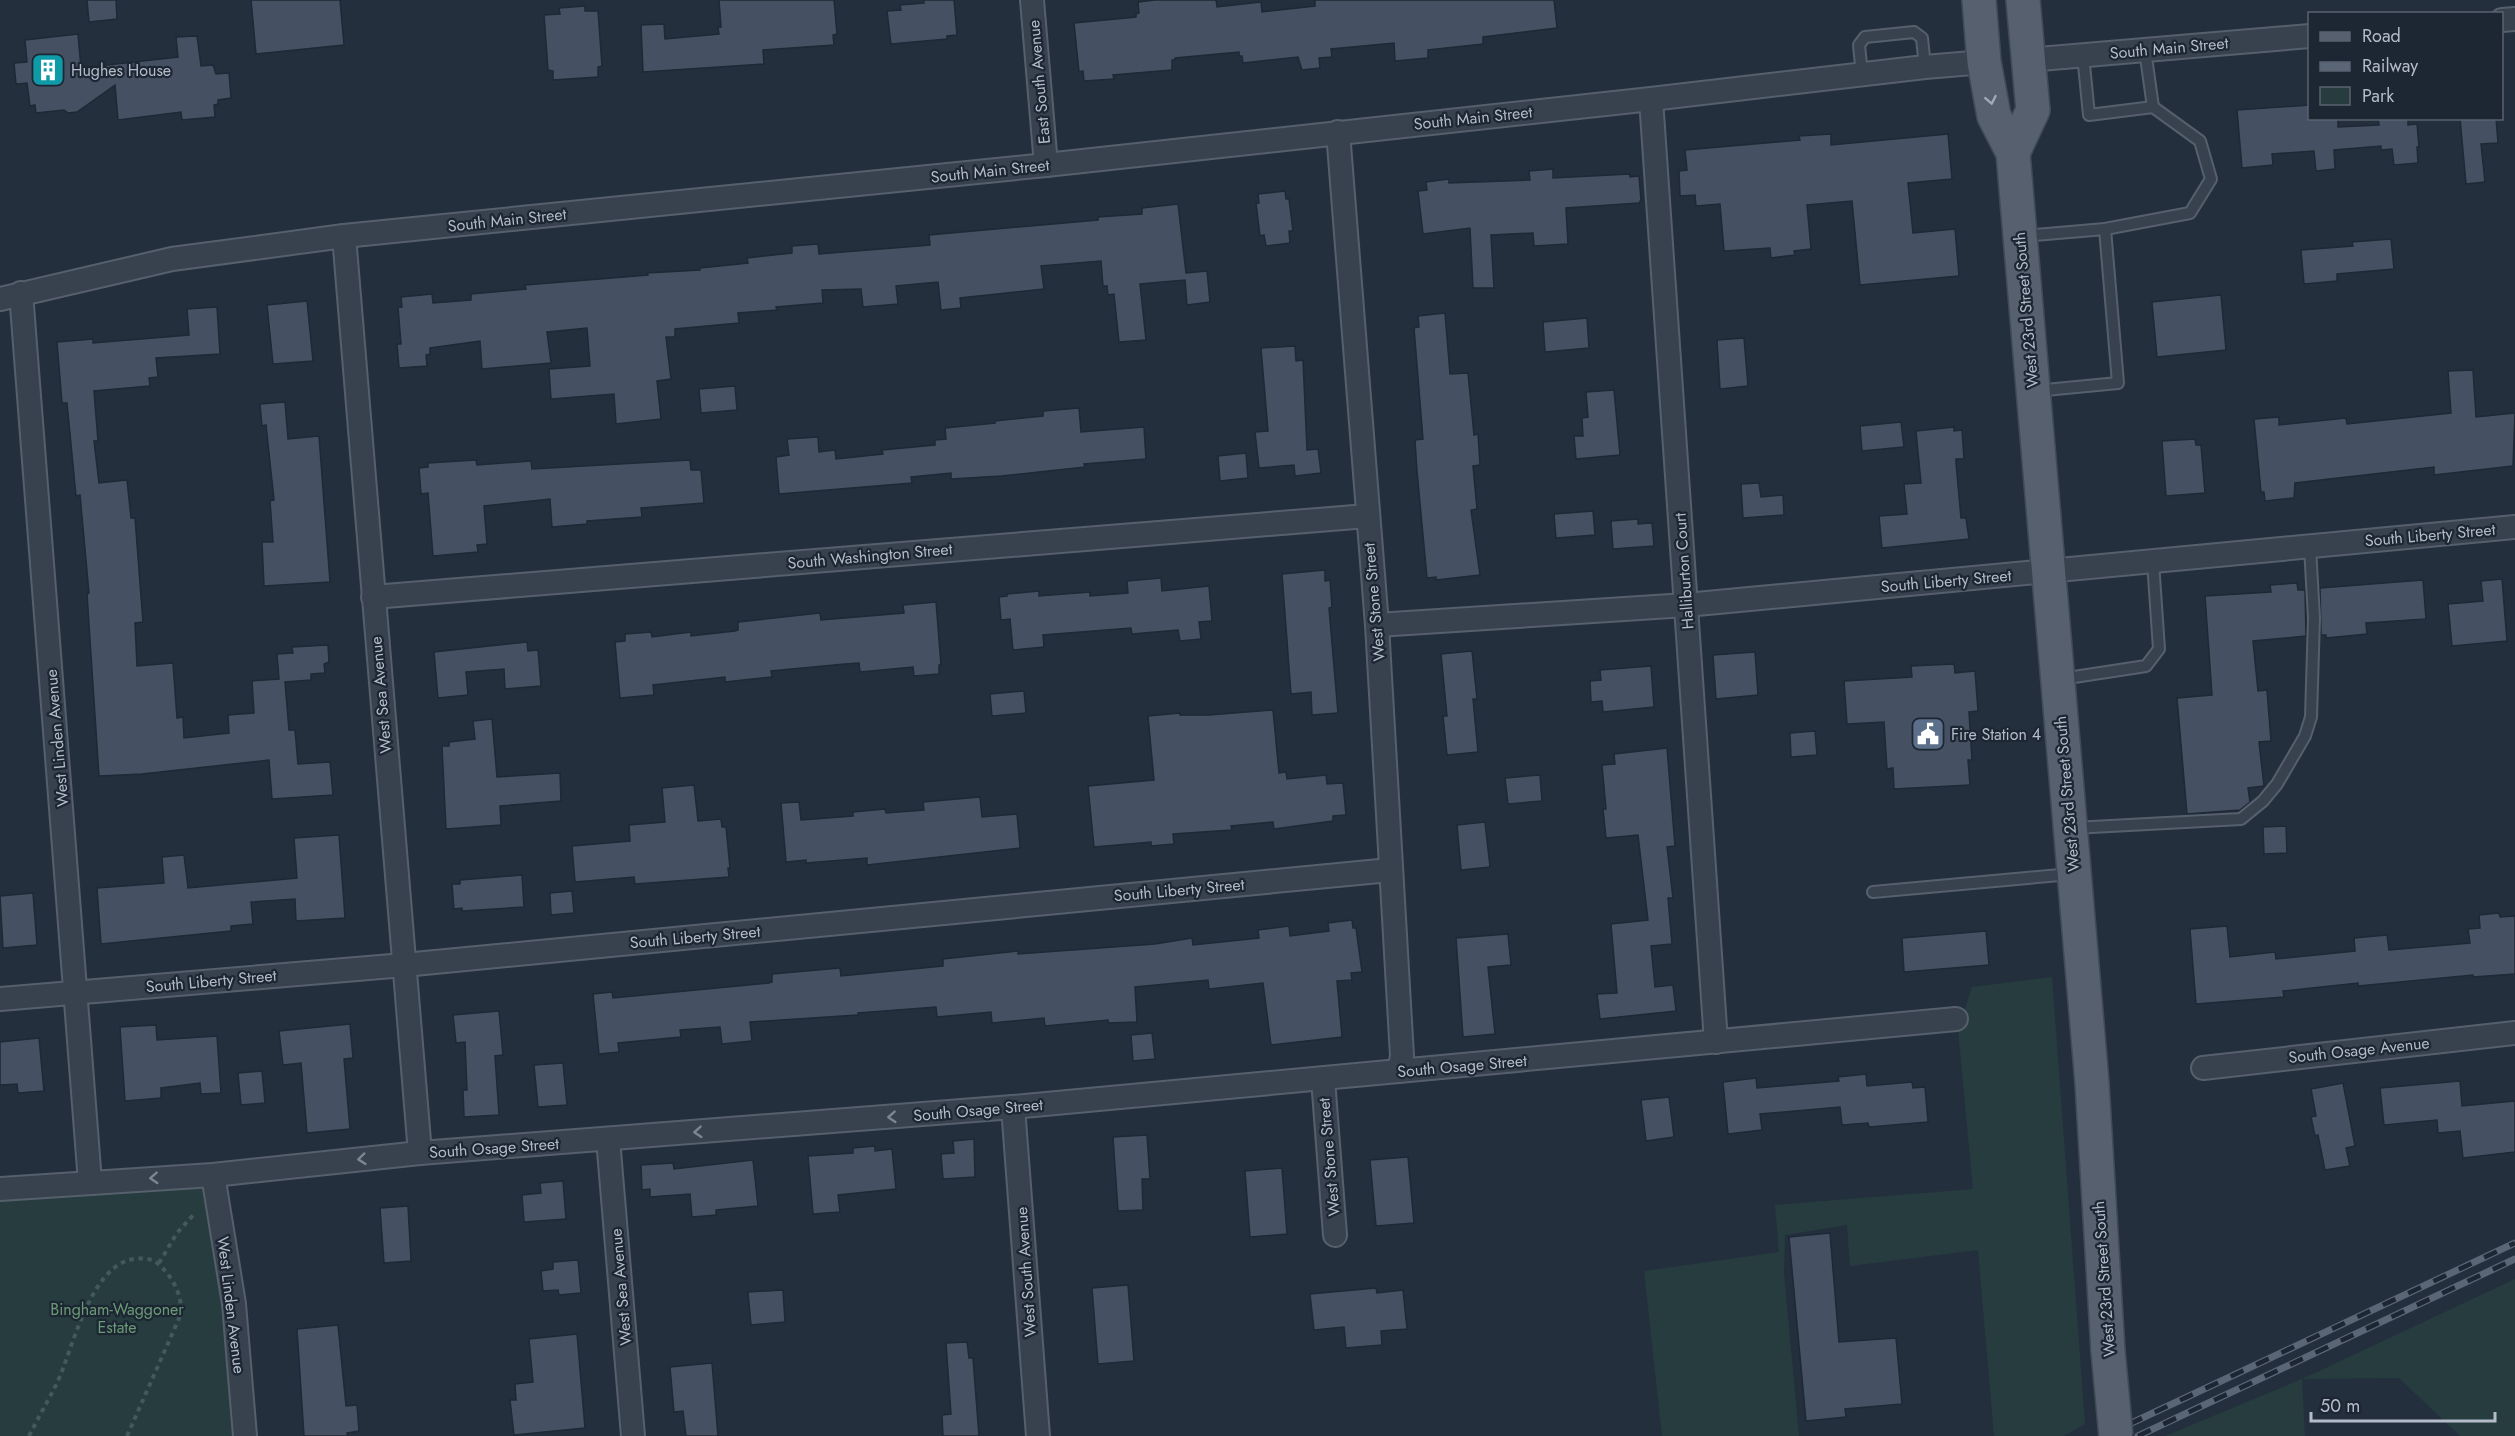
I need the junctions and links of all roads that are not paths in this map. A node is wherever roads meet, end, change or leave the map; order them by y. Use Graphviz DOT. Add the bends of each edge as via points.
graph roads {
  1 [pos="1032,0"];
  2 [pos="1979,0"];
  3 [pos="2023,0"];
  4 [pos="2308,36"];
  5 [pos="2145,50"];
  6 [pos="2083,55"];
  7 [pos="2028,60"];
  8 [pos="1984,62"];
  9 [pos="1925,67"];
  10 [pos="1862,75"];
  11 [pos="1651,99"];
  12 [pos="2153,107"];
  13 [pos="1338,132"];
  14 [pos="2013,153"];
  15 [pos="1046,165"];
  16 [pos="2105,229"];
  17 [pos="344,236"];
  18 [pos="2020,236"];
  19 [pos="11,296"];
  20 [pos="2033,391"];
  21 [pos="1367,516"];
  22 [pos="2515,527"];
  23 [pos="2310,547"];
  24 [pos="2153,562"];
  25 [pos="2048,572"];
  26 [pos="373,597"];
  27 [pos="1686,605"];
  28 [pos="1377,625"];
  29 [pos="2057,680"];
  30 [pos="2070,828"];
  31 [pos="1390,870"];
  32 [pos="2074,874"];
  33 [pos="1873,891"];
  34 [pos="404,965"];
  35 [pos="77,992"];
  36 [pos="0,999"];
  37 [pos="1956,1019"];
  38 [pos="2515,1033"];
  39 [pos="1716,1042"];
  40 [pos="2203,1068"];
  41 [pos="1399,1071"];
  42 [pos="1323,1079"];
  43 [pos="1013,1107"];
  44 [pos="608,1139"];
  45 [pos="420,1154"];
  46 [pos="90,1182"];
  47 [pos="214,1182"];
  48 [pos="0,1189"];
  49 [pos="1335,1235"];
  50 [pos="245,1436"];
  51 [pos="633,1436"];
  52 [pos="1038,1436"];
  53 [pos="2116,1436"];
  1 -- 15 [label="street, East South Avenue"];
  2 -- 8 [label="main road"];
  3 -- 7 [label="main road"];
  4 -- 5 [label="street, South Main Street"];
  5 -- 6 [label="street, South Main Street"];
  5 -- 12 [label="lane"];
  6 -- 7 [label="street, South Main Street"];
  6 -- 12 [label="lane" via="2089,115"];
  7 -- 14 [label="main road" via="2033,110"];
  8 -- 9 [label="street, South Main Street"];
  8 -- 14 [label="main road, one-way" via="1995,116"];
  9 -- 10 [label="street, South Main Street"];
  9 -- 10 [label="lane" via="1922,38 1914,32 1865,37 1858,45"];
  10 -- 11 [label="street, South Main Street"];
  11 -- 13 [label="street, South Main Street"];
  11 -- 27 [label="street, Halliburton Court"];
  12 -- 16 [label="lane" via="2200,141 2211,179 2190,213"];
  13 -- 15 [label="street, South Main Street"];
  13 -- 21 [label="street, West Stone Street"];
  14 -- 18 [label="main road, West 23rd Street South"];
  15 -- 17 [label="street, South Main Street"];
  16 -- 18 [label="lane"];
  16 -- 20 [label="lane" via="2118,383"];
  17 -- 19 [label="street, South Main Street" via="172,259"];
  17 -- 26 [label="street, West Sea Avenue"];
  18 -- 20 [label="main road, West 23rd Street South"];
  19 -- 35 [label="street, West Linden Avenue"];
  20 -- 25 [label="main road, West 23rd Street South"];
  21 -- 26 [label="street, South Washington Street"];
  21 -- 28 [label="street, West Stone Street"];
  22 -- 23 [label="street, South Liberty Street"];
  23 -- 24 [label="street, South Liberty Street"];
  23 -- 30 [label="lane" via="2314,618 2311,717 2306,736 2263,801 2241,819"];
  24 -- 25 [label="street, South Liberty Street"];
  24 -- 29 [label="lane" via="2158,650 2146,666"];
  25 -- 27 [label="street, South Liberty Street"];
  25 -- 29 [label="main road, West 23rd Street South"];
  26 -- 34 [label="street, West Sea Avenue"];
  27 -- 28 [label="street, South Liberty Street"];
  27 -- 39 [label="street, Halliburton Court"];
  28 -- 31 [label="street, West Stone Street"];
  29 -- 30 [label="main road, West 23rd Street South"];
  30 -- 32 [label="main road, West 23rd Street South"];
  31 -- 34 [label="street, South Liberty Street"];
  31 -- 41 [label="street, West Stone Street" via="1402,1056"];
  32 -- 33 [label="lane"];
  32 -- 53 [label="main road, West 23rd Street South, bridge"];
  34 -- 35 [label="street, South Liberty Street"];
  34 -- 45 [label="street, West Sea Avenue"];
  35 -- 36 [label="street, South Liberty Street"];
  35 -- 46 [label="street, West Linden Avenue"];
  37 -- 39 [label="street, South Osage Street"];
  38 -- 40 [label="street, South Osage Avenue"];
  39 -- 41 [label="street, South Osage Street"];
  41 -- 42 [label="street, South Osage Street"];
  42 -- 43 [label="street, South Osage Street"];
  42 -- 49 [label="street, West Stone Street"];
  43 -- 44 [label="street, South Osage Street, one-way"];
  43 -- 52 [label="street, West South Avenue"];
  44 -- 45 [label="street, South Osage Street"];
  44 -- 51 [label="street, West Sea Avenue"];
  45 -- 47 [label="street, South Osage Street, one-way"];
  47 -- 46 [label="street, South Osage Street, one-way"];
  46 -- 48 [label="street, South Osage Street"];
  47 -- 50 [label="street, West Linden Avenue" via="234,1304"];
}
